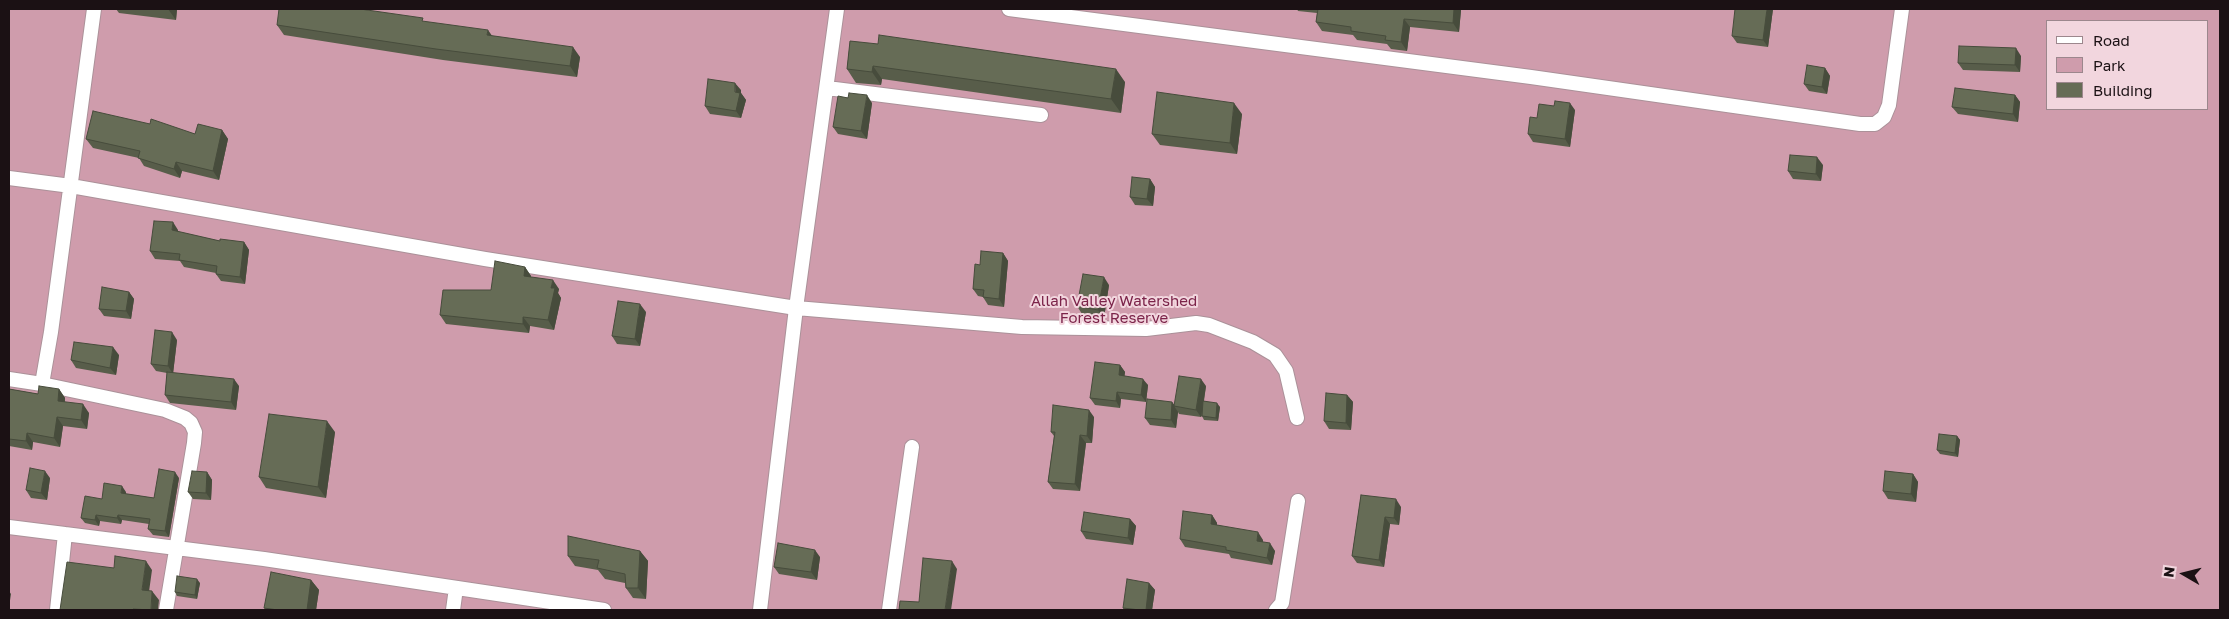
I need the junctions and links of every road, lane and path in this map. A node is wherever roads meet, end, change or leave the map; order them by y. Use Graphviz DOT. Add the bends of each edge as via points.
graph roads {
  1 [pos="94,9"];
  2 [pos="838,9"];
  3 [pos="1009,9"];
  4 [pos="1902,9"];
  5 [pos="827,88"];
  6 [pos="1041,115"];
  7 [pos="9,178"];
  8 [pos="71,186"];
  9 [pos="796,308"];
  10 [pos="9,379"];
  11 [pos="42,384"];
  12 [pos="1297,418"];
  13 [pos="912,447"];
  14 [pos="1298,501"];
  15 [pos="9,527"];
  16 [pos="65,534"];
  17 [pos="176,548"];
  18 [pos="456,588"];
  19 [pos="56,610"];
  20 [pos="166,610"];
  21 [pos="453,610"];
  22 [pos="604,610"];
  23 [pos="760,610"];
  24 [pos="889,610"];
  25 [pos="1276,610"];
  1 -- 8 [label="street"];
  2 -- 5 [label="street"];
  3 -- 4 [label="street" via="1531,77 1860,124 1875,124 1884,117 1889,105"];
  5 -- 6 [label="street"];
  5 -- 9 [label="street"];
  7 -- 8 [label="street"];
  8 -- 9 [label="street" via="485,259"];
  8 -- 11 [label="street"];
  9 -- 12 [label="street" via="1022,327 1146,329 1196,323 1209,325 1253,342 1274,355 1286,371"];
  9 -- 23 [label="street"];
  10 -- 11 [label="street"];
  11 -- 17 [label="street" via="166,410 191,423 195,432 194,443"];
  13 -- 24 [label="street"];
  14 -- 25 [label="street" via="1282,602"];
  15 -- 16 [label="street"];
  16 -- 17 [label="street"];
  16 -- 19 [label="street"];
  17 -- 18 [label="street" via="264,558"];
  17 -- 20 [label="street"];
  18 -- 21 [label="street"];
  18 -- 22 [label="street"];
}
